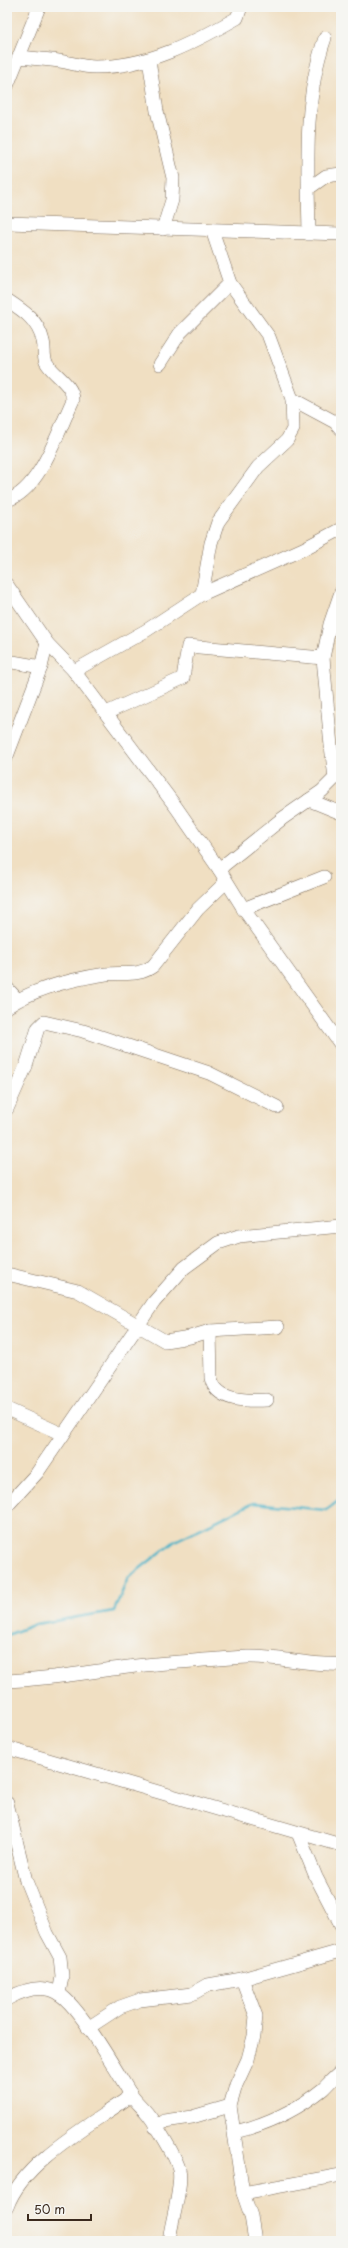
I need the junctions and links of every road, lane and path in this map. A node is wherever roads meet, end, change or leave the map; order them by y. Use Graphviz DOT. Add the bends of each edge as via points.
graph roads {
  1 [pos="39,7"];
  2 [pos="241,7"];
  3 [pos="325,38"];
  4 [pos="20,57"];
  5 [pos="149,60"];
  6 [pos="8,82"];
  7 [pos="341,174"];
  8 [pos="308,188"];
  9 [pos="7,223"];
  10 [pos="163,228"];
  11 [pos="212,230"];
  12 [pos="309,234"];
  13 [pos="341,234"];
  14 [pos="230,283"];
  15 [pos="7,300"];
  16 [pos="160,364"];
  17 [pos="292,399"];
  18 [pos="341,429"];
  19 [pos="7,500"];
  20 [pos="341,529"];
  21 [pos="7,585"];
  22 [pos="341,592"];
  23 [pos="202,594"];
  24 [pos="47,643"];
  25 [pos="323,658"];
  26 [pos="7,661"];
  27 [pos="41,667"];
  28 [pos="74,671"];
  29 [pos="106,713"];
  30 [pos="7,756"];
  31 [pos="338,775"];
  32 [pos="309,800"];
  33 [pos="341,813"];
  34 [pos="219,869"];
  35 [pos="324,877"];
  36 [pos="226,882"];
  37 [pos="243,909"];
  38 [pos="7,988"];
  39 [pos="12,1003"];
  40 [pos="341,1045"];
  41 [pos="277,1107"];
  42 [pos="7,1109"];
  43 [pos="341,1226"];
  44 [pos="7,1274"];
  45 [pos="139,1325"];
  46 [pos="278,1327"];
  47 [pos="210,1331"];
  48 [pos="267,1400"];
  49 [pos="7,1409"];
  50 [pos="62,1434"];
  51 [pos="7,1506"];
  52 [pos="341,1664"];
  53 [pos="7,1681"];
  54 [pos="7,1748"];
  55 [pos="7,1803"];
  56 [pos="298,1833"];
  57 [pos="341,1845"];
  58 [pos="341,1925"];
  59 [pos="340,1953"];
  60 [pos="242,1979"];
  61 [pos="59,1994"];
  62 [pos="7,1999"];
  63 [pos="88,2028"];
  64 [pos="341,2072"];
  65 [pos="130,2092"];
  66 [pos="230,2106"];
  67 [pos="155,2127"];
  68 [pos="236,2132"];
  69 [pos="341,2175"];
  70 [pos="11,2188"];
  71 [pos="243,2193"];
  72 [pos="7,2207"];
  73 [pos="169,2241"];
  74 [pos="255,2241"];
  1 -- 4 [label="street"];
  2 -- 5 [label="street" via="237,18 232,21 180,49"];
  3 -- 8 [label="street" via="313,83"];
  4 -- 5 [label="street" via="95,67"];
  4 -- 6 [label="street"];
  5 -- 10 [label="street" via="173,178 172,200"];
  7 -- 8 [label="street" via="326,176"];
  8 -- 12 [label="street"];
  9 -- 10 [label="street"];
  10 -- 11 [label="street"];
  11 -- 12 [label="street"];
  11 -- 14 [label="street"];
  12 -- 13 [label="street"];
  14 -- 16 [label="street" via="180,332"];
  14 -- 17 [label="street" via="269,337"];
  15 -- 19 [label="street" via="29,314 37,324 47,363 70,390 73,400 39,471 29,486"];
  17 -- 18 [label="street" via="335,422"];
  17 -- 23 [label="street" via="293,429 287,440 258,467 218,522 211,543"];
  20 -- 23 [label="street" via="303,550"];
  21 -- 24 [label="street"];
  22 -- 25 [label="street" via="330,624"];
  23 -- 28 [label="street" via="147,630"];
  24 -- 27 [label="street"];
  24 -- 28 [label="street"];
  25 -- 29 [label="street" via="188,646 183,678"];
  25 -- 31 [label="street" via="330,746"];
  26 -- 27 [label="street"];
  27 -- 30 [label="street"];
  28 -- 29 [label="street"];
  29 -- 34 [label="street"];
  31 -- 32 [label="street"];
  32 -- 33 [label="street"];
  32 -- 34 [label="street"];
  34 -- 36 [label="street"];
  35 -- 37 [label="street"];
  36 -- 37 [label="street"];
  36 -- 39 [label="street" via="198,909 153,966 147,970 138,974 107,974 88,978 49,988"];
  37 -- 40 [label="street"];
  38 -- 39 [label="street"];
  41 -- 42 [label="street" via="209,1073 90,1033 44,1022 38,1028 26,1066"];
  43 -- 45 [label="street" via="239,1236 218,1243 184,1268 154,1302"];
  44 -- 45 [label="street" via="78,1291"];
  45 -- 47 [label="street" via="165,1341"];
  45 -- 50 [label="street"];
  46 -- 47 [label="street"];
  47 -- 48 [label="street" via="211,1378 216,1391 246,1401"];
  49 -- 50 [label="street"];
  50 -- 51 [label="street" via="37,1473"];
  52 -- 53 [label="street" via="308,1663 284,1658 241,1658 146,1665 42,1679"];
  54 -- 56 [label="street"];
  55 -- 61 [label="street" via="26,1881 47,1933 60,1957 62,1976"];
  56 -- 57 [label="street"];
  56 -- 58 [label="street" via="316,1877"];
  59 -- 60 [label="street"];
  60 -- 63 [label="street" via="208,1986 192,1994 140,2000 120,2007"];
  60 -- 66 [label="street" via="256,2016 248,2060 236,2085"];
  61 -- 62 [label="street" via="42,1988 30,1989"];
  61 -- 63 [label="street" via="69,2002"];
  63 -- 65 [label="street"];
  64 -- 68 [label="street" via="288,2113 265,2124"];
  65 -- 67 [label="street"];
  65 -- 70 [label="street" via="125,2100 42,2160"];
  66 -- 67 [label="street" via="192,2117 164,2121"];
  66 -- 68 [label="street"];
  67 -- 73 [label="street" via="177,2161 180,2174"];
  68 -- 71 [label="street"];
  69 -- 71 [label="street"];
  70 -- 72 [label="street"];
  71 -- 74 [label="street" via="251,2216"];
}
